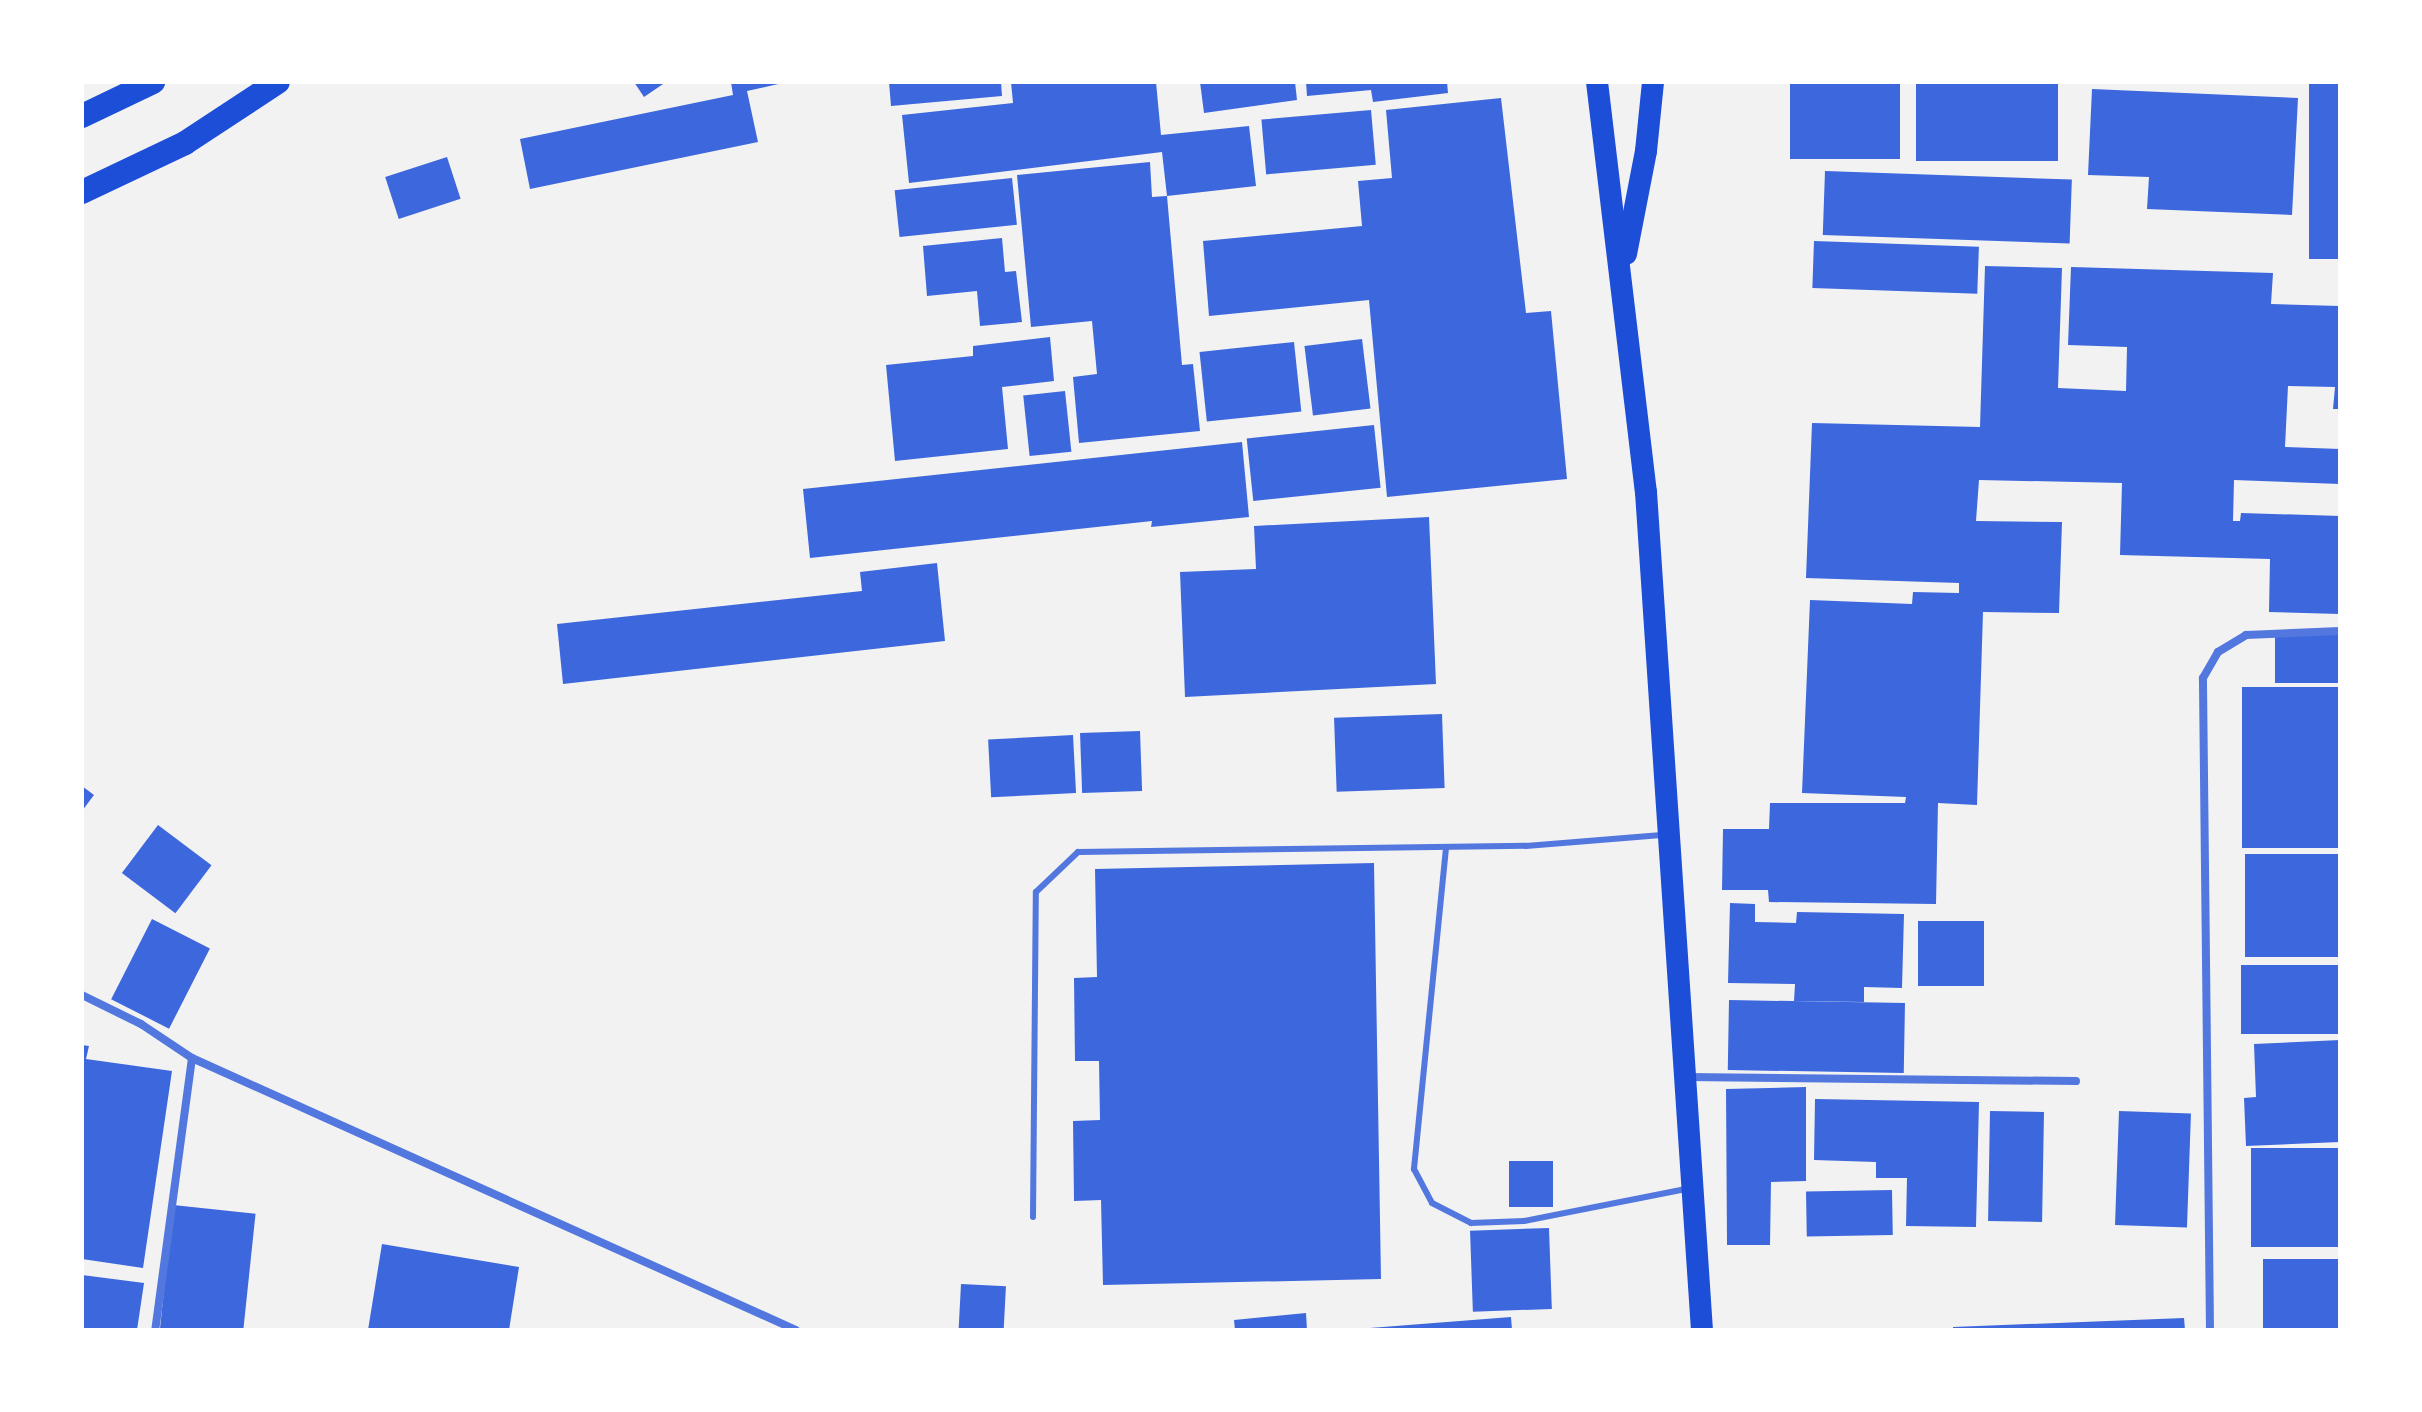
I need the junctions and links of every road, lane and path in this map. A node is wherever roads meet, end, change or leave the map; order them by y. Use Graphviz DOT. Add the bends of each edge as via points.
graph roads {
  1 [pos="153,82"];
  2 [pos="278,82"];
  3 [pos="1597,82"];
  4 [pos="1653,82"];
  5 [pos="82,116"];
  6 [pos="82,192"];
  7 [pos="1622,273"];
  8 [pos="2340,631"];
  9 [pos="1666,834"];
  10 [pos="1446,848"];
  11 [pos="82,995"];
  12 [pos="192,1058"];
  13 [pos="1685,1077"];
  14 [pos="2076,1081"];
  15 [pos="1690,1188"];
  16 [pos="1033,1217"];
  17 [pos="155,1330"];
  18 [pos="796,1330"];
  19 [pos="1702,1330"];
  20 [pos="2210,1330"];
  1 -- 5 [label="highway"];
  2 -- 6 [label="highway" via="185,143"];
  3 -- 7 [label="highway"];
  4 -- 7 [label="highway" via="1646,151"];
  7 -- 9 [label="highway" via="1646,492"];
  8 -- 20 [label="street" via="2246,635 2218,652 2203,678"];
  9 -- 10 [label="lane"];
  9 -- 13 [label="highway"];
  10 -- 15 [label="lane" via="1414,1169 1432,1203 1471,1223 1524,1221"];
  10 -- 16 [label="lane" via="1078,852 1053,871 1036,892"];
  11 -- 12 [label="street" via="141,1024"];
  12 -- 17 [label="street"];
  12 -- 18 [label="street"];
  13 -- 14 [label="street"];
  13 -- 15 [label="highway"];
  15 -- 19 [label="highway"];
}
